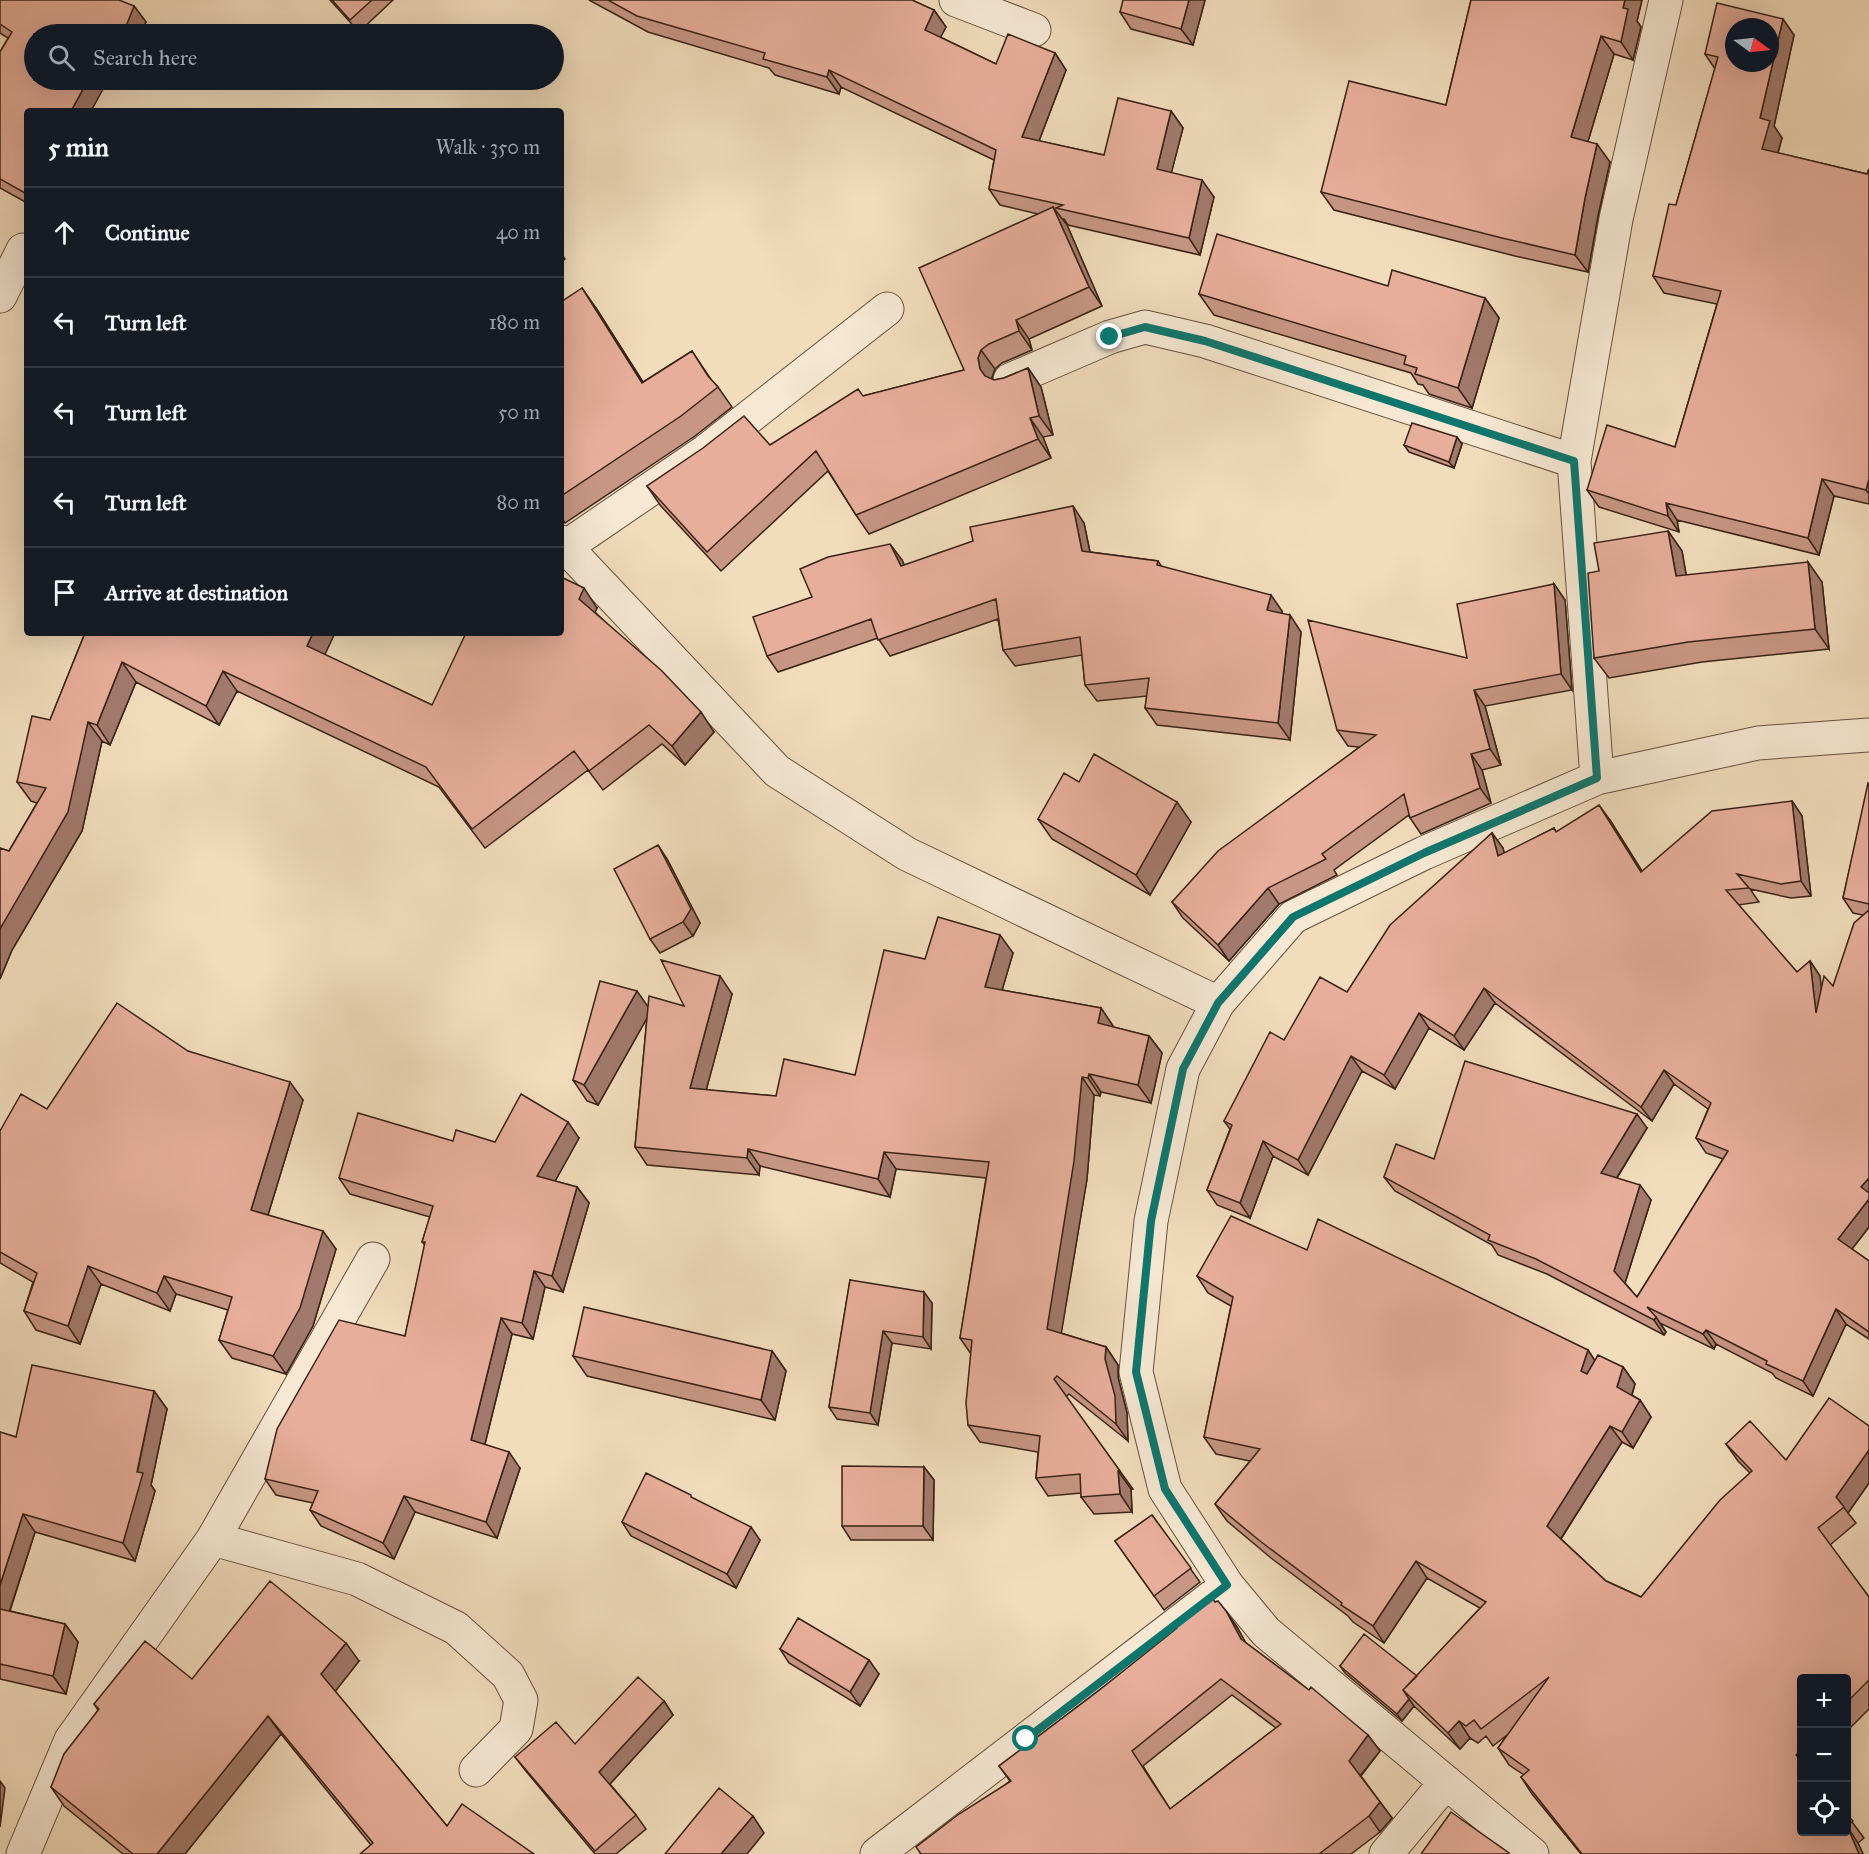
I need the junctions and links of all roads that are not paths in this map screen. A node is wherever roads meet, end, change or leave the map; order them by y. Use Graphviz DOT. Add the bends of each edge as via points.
graph roads {
  1 [pos="956,0"];
  2 [pos="1666,0"];
  3 [pos="1034,30"];
  4 [pos="17,247"];
  5 [pos="0,296"];
  6 [pos="887,309"];
  7 [pos="1010,380"];
  8 [pos="1574,461"];
  9 [pos="564,544"];
  10 [pos="1869,735"];
  11 [pos="1597,778"];
  12 [pos="1218,1003"];
  13 [pos="373,1259"];
  14 [pos="213,1539"];
  15 [pos="1227,1585"];
  16 [pos="476,1770"];
  17 [pos="1446,1782"];
  18 [pos="24,1854"];
  19 [pos="877,1854"];
  20 [pos="1386,1854"];
  21 [pos="1532,1854"];
  1 -- 3 [label="street"];
  2 -- 8 [label="street" via="1616,219"];
  4 -- 5 [label="street"];
  6 -- 9 [label="street" via="706,451"];
  7 -- 8 [label="street" via="1110,337 1145,327 1205,341"];
  8 -- 11 [label="street"];
  9 -- 12 [label="street" via="777,771 907,854"];
  10 -- 11 [label="street" via="1758,743"];
  11 -- 12 [label="street" via="1424,853 1293,917"];
  12 -- 15 [label="street" via="1183,1069 1151,1221 1136,1372 1165,1489"];
  13 -- 14 [label="street"];
  14 -- 16 [label="street" via="357,1579 456,1628 508,1675 521,1700 516,1729"];
  14 -- 18 [label="street" via="71,1740"];
  15 -- 17 [label="street" via="1266,1632"];
  15 -- 19 [label="street"];
  17 -- 20 [label="street"];
  17 -- 21 [label="street"];
}
